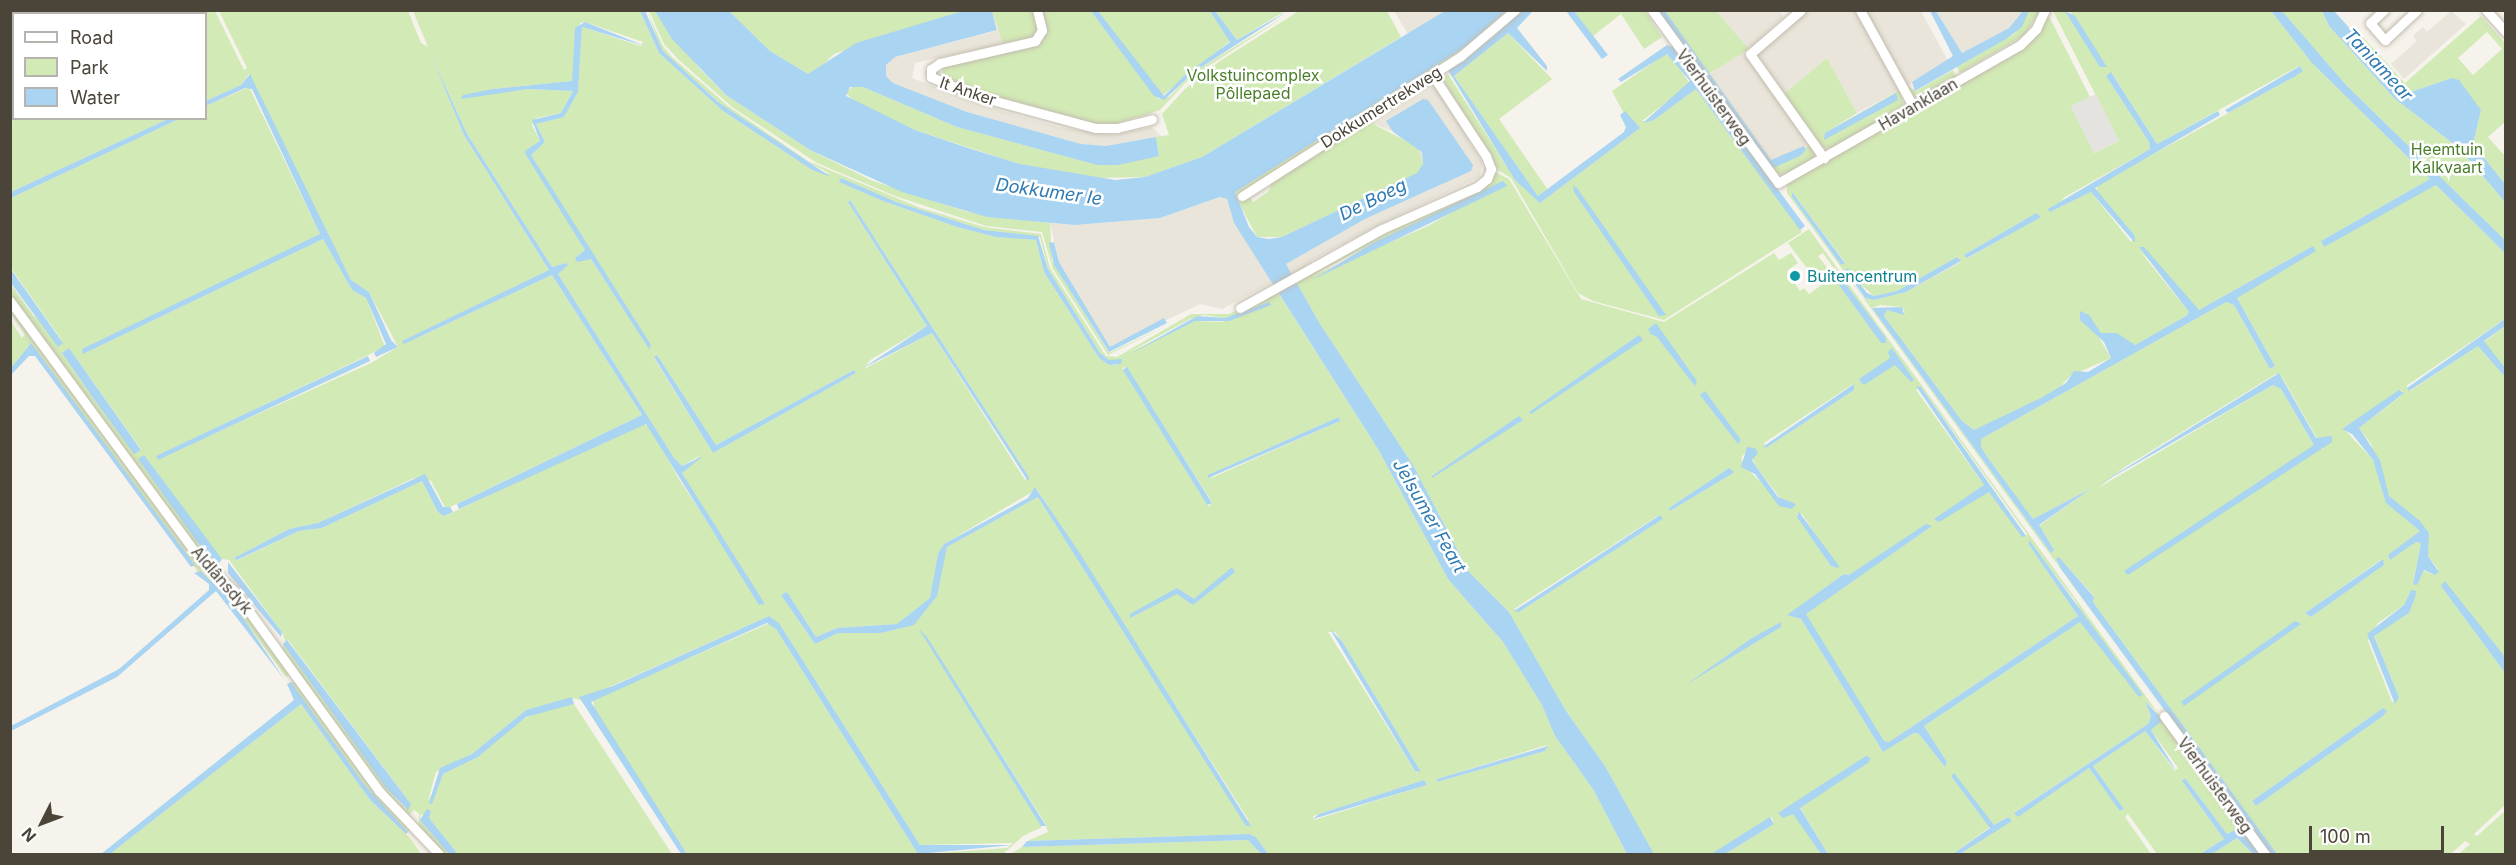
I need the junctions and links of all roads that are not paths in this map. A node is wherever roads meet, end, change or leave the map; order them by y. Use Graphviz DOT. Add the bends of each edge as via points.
graph roads {
  1 [pos="1037,10"];
  2 [pos="1515,10"];
  3 [pos="1652,10"];
  4 [pos="1801,10"];
  5 [pos="1860,10"];
  6 [pos="2045,10"];
  7 [pos="2385,10"];
  8 [pos="2417,10"];
  9 [pos="2486,10"];
  10 [pos="1789,14"];
  11 [pos="2505,33"];
  12 [pos="1432,74"];
  13 [pos="1913,106"];
  14 [pos="1152,119"];
  15 [pos="1824,158"];
  16 [pos="1778,183"];
  17 [pos="1242,196"];
  18 [pos="10,301"];
  19 [pos="1240,308"];
  20 [pos="2164,716"];
  21 [pos="439,855"];
  22 [pos="2265,855"];
  1 -- 14 [label="street, It Anker" via="1042,30 1035,41 940,63 931,69 931,77 977,96 1096,128 1117,128"];
  2 -- 12 [label="street, Dokkumertrekweg" via="1475,46"];
  3 -- 16 [label="street, Vierhuisterweg"];
  4 -- 10 [label="street"];
  5 -- 13 [label="street"];
  6 -- 13 [label="street, Havanklaan" via="2036,29 2020,45"];
  7 -- 8 [label="street" via="2370,23 2385,40"];
  9 -- 11 [label="street"];
  10 -- 15 [label="street" via="1750,54"];
  12 -- 17 [label="street, Dokkumertrekweg"];
  12 -- 19 [label="street" via="1486,156 1491,169 1487,179 1382,229"];
  13 -- 15 [label="street, Havanklaan"];
  15 -- 16 [label="street, Havanklaan"];
  18 -- 21 [label="street, Aldlânsdyk" via="202,561 235,592 379,791"];
  20 -- 22 [label="street, Vierhuisterweg"];
}
